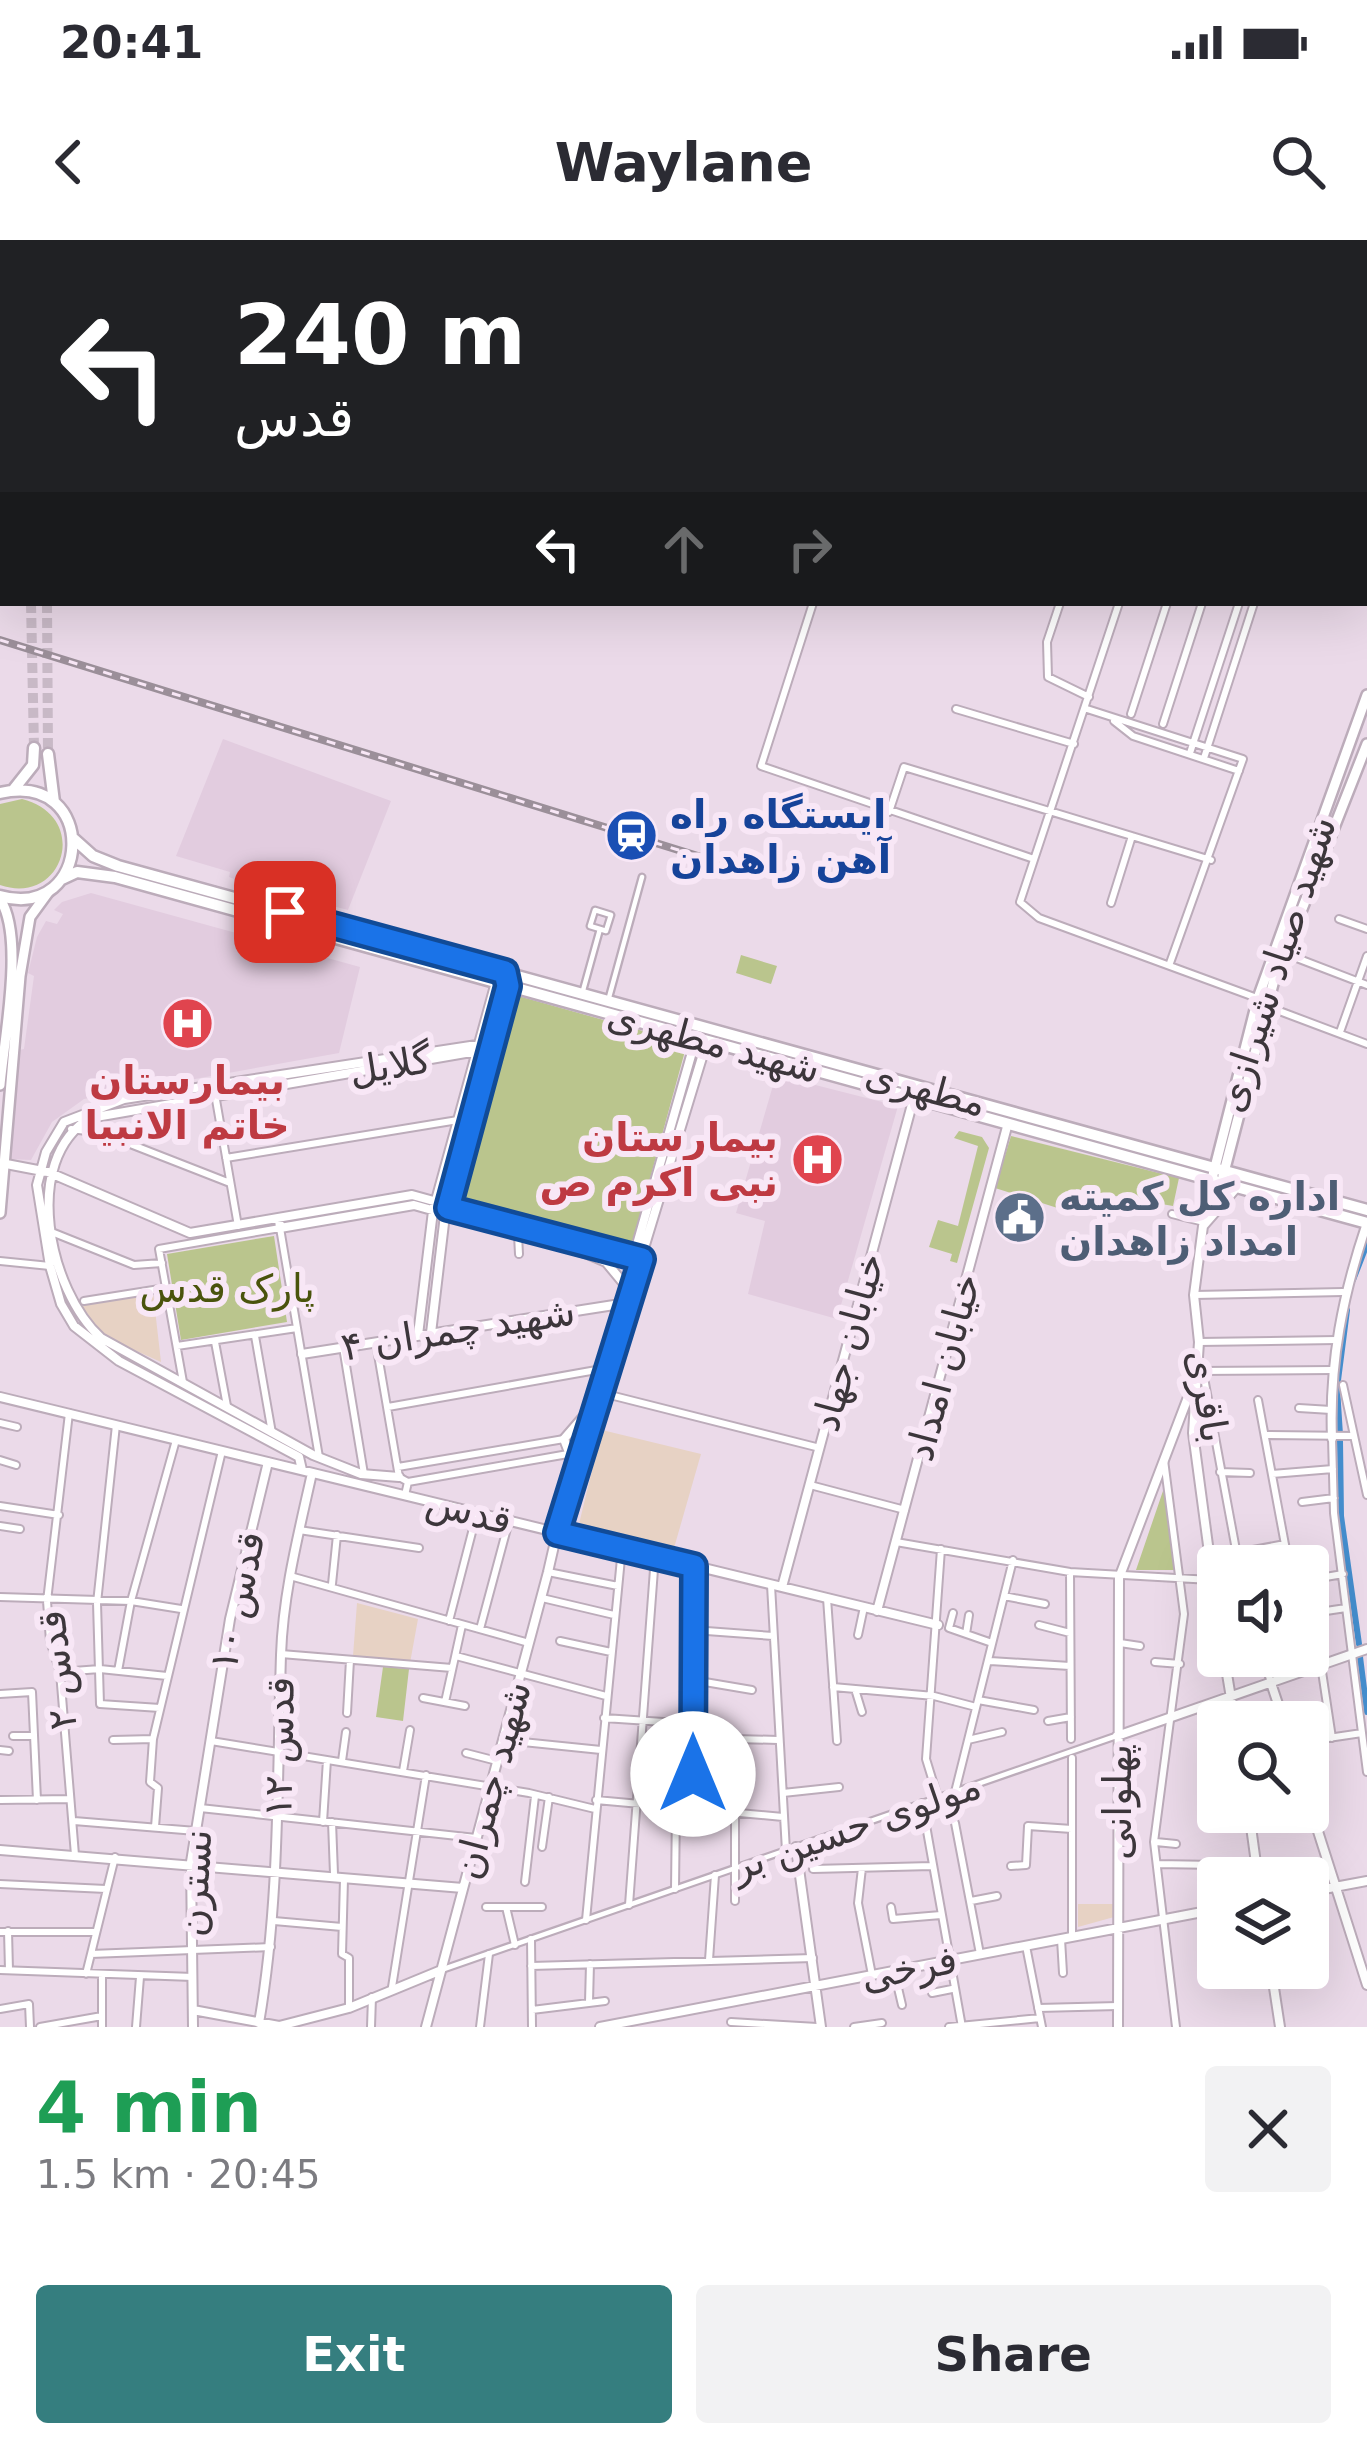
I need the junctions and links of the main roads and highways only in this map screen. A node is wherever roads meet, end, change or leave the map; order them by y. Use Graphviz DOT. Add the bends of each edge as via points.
graph roads {
  1 [pos="1367,695"];
  2 [pos="1367,744"];
  3 [pos="34,748"];
  4 [pos="48,754"];
  5 [pos="14,790"];
  6 [pos="0,793"];
  7 [pos="54,802"];
  8 [pos="74,839"];
  9 [pos="62,879"];
  10 [pos="51,889"];
  11 [pos="0,897"];
  12 [pos="503,980"];
  13 [pos="0,1085"];
  14 [pos="1012,1120"];
  15 [pos="2,1163"];
  16 [pos="1218,1174"];
  17 [pos="1367,1210"];
  18 [pos="0,1213"];
  19 [pos="1367,1223"];
  1 -- 16 [label="main road, شهید صیاد شیرازی" via="1258,998"];
  2 -- 16 [label="main road, شهید صیاد شیرازی" via="1274,980"];
  3 -- 5 [label="main road" via="33,765"];
  4 -- 7 [label="main road"];
  5 -- 6 [label="main road"];
  5 -- 7 [label="main road"];
  7 -- 8 [label="main road"];
  8 -- 9 [label="main road"];
  8 -- 12 [label="main road, مطهری" via="118,866"];
  9 -- 10 [label="main road"];
  9 -- 12 [label="main road, شهید مطهری" via="91,872"];
  10 -- 11 [label="main road"];
  10 -- 15 [label="main road" via="29,917"];
  11 -- 13 [label="main road" via="11,952"];
  12 -- 14 [label="main road, شهید مطهری"];
  12 -- 14 [label="main road, مطهری" via="608,1001"];
  14 -- 16 [label="main road, مطهری"];
  15 -- 18 [label="main road"];
  16 -- 17 [label="main road, مطهری"];
  16 -- 19 [label="main road"];
}
